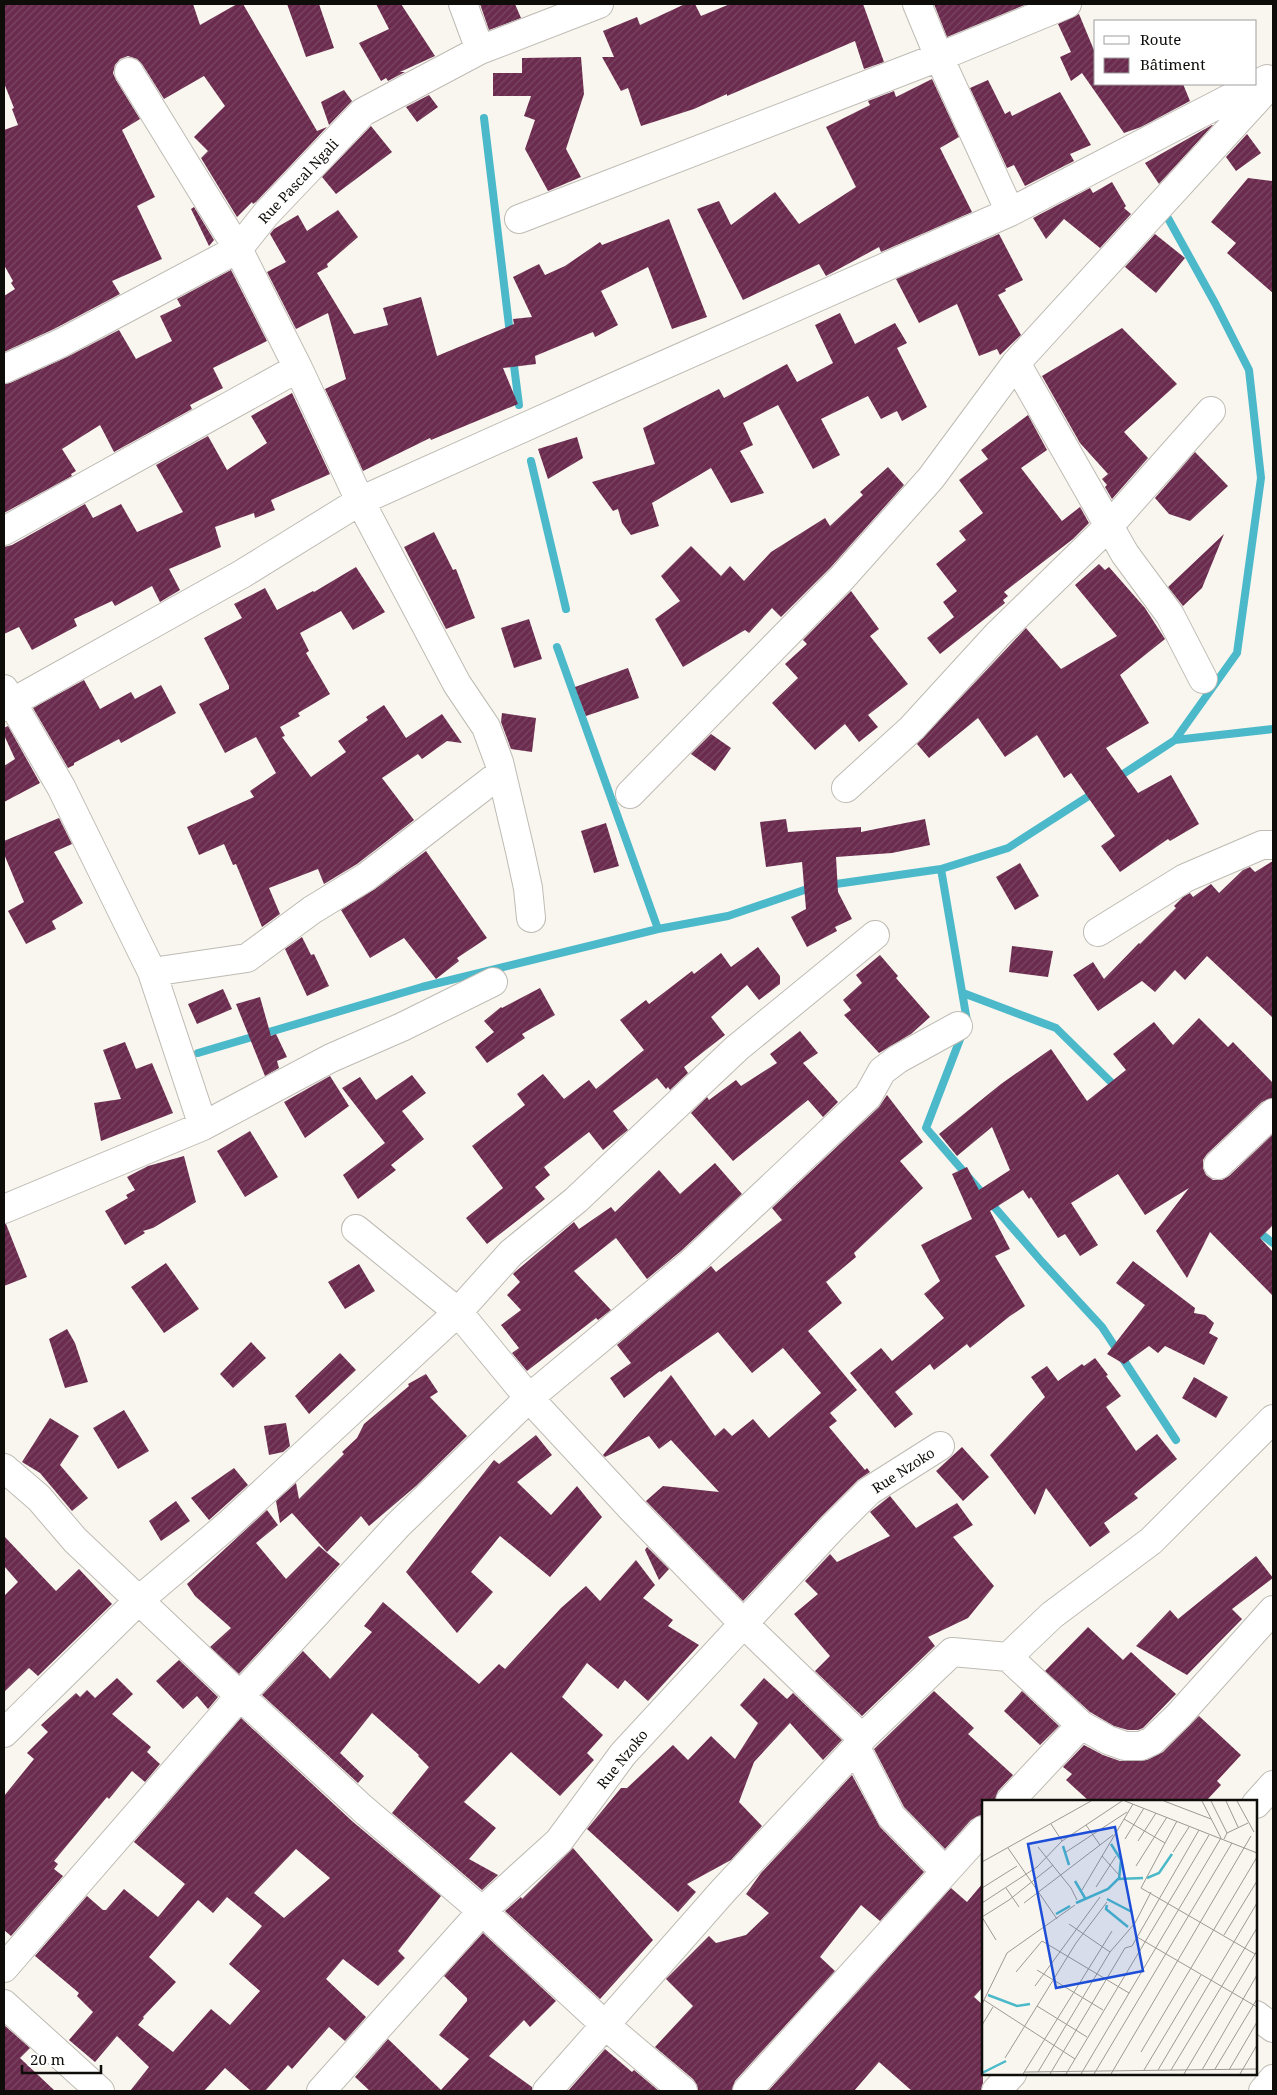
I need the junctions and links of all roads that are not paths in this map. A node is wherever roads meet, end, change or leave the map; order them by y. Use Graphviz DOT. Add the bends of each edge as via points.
graph roads {
  1 [pos="463,4"];
  2 [pos="599,4"];
  3 [pos="917,4"];
  4 [pos="1067,4"];
  5 [pos="480,50"];
  6 [pos="939,57"];
  7 [pos="129,72"];
  8 [pos="1273,76"];
  9 [pos="1273,82"];
  10 [pos="1257,84"];
  11 [pos="1256,85"];
  12 [pos="1010,212"];
  13 [pos="519,219"];
  14 [pos="238,249"];
  15 [pos="1016,364"];
  16 [pos="298,368"];
  17 [pos="4,369"];
  18 [pos="1212,411"];
  19 [pos="360,501"];
  20 [pos="1109,526"];
  21 [pos="4,531"];
  22 [pos="1204,679"];
  23 [pos="6,700"];
  24 [pos="501,773"];
  25 [pos="846,788"];
  26 [pos="630,794"];
  27 [pos="1273,845"];
  28 [pos="531,918"];
  29 [pos="1098,932"];
  30 [pos="875,935"];
  31 [pos="152,972"];
  32 [pos="494,982"];
  33 [pos="958,1026"];
  34 [pos="1273,1113"];
  35 [pos="203,1126"];
  36 [pos="1218,1165"];
  37 [pos="4,1209"];
  38 [pos="356,1229"];
  39 [pos="458,1312"];
  40 [pos="529,1398"];
  41 [pos="1273,1419"];
  42 [pos="940,1446"];
  43 [pos="4,1468"];
  44 [pos="138,1601"];
  45 [pos="1273,1610"];
  46 [pos="743,1623"];
  47 [pos="1008,1658"];
  48 [pos="240,1696"];
  49 [pos="1081,1725"];
  50 [pos="4,1733"];
  51 [pos="859,1743"];
  52 [pos="1273,1785"];
  53 [pos="1011,1800"];
  54 [pos="1257,1803"];
  55 [pos="982,1831"];
  56 [pos="945,1871"];
  57 [pos="482,1911"];
  58 [pos="4,1968"];
  59 [pos="4,2004"];
  60 [pos="1257,2016"];
  61 [pos="605,2025"];
  62 [pos="1273,2028"];
  63 [pos="1011,2075"];
  64 [pos="1273,2080"];
  65 [pos="100,2091"];
  66 [pos="321,2091"];
  67 [pos="547,2091"];
  68 [pos="683,2091"];
  69 [pos="748,2091"];
  70 [pos="996,2091"];
  71 [pos="1263,2091"];
  1 -- 5 [label="street"];
  2 -- 5 [label="street, Rue Pascal Ngali"];
  3 -- 6 [label="street"];
  4 -- 6 [label="street"];
  5 -- 14 [label="street, Rue Pascal Ngali" via="363,112 266,214"];
  6 -- 12 [label="street"];
  6 -- 13 [label="street"];
  7 -- 14 [label="street"];
  8 -- 10 [label="street"];
  9 -- 15 [label="street"];
  11 -- 12 [label="street"];
  12 -- 19 [label="street"];
  14 -- 16 [label="street"];
  14 -- 17 [label="street, Rue Pascal Ngali" via="61,343"];
  15 -- 20 [label="street"];
  15 -- 26 [label="street" via="931,478 842,578"];
  16 -- 19 [label="street"];
  16 -- 21 [label="street"];
  18 -- 20 [label="street"];
  19 -- 23 [label="street" via="242,574"];
  19 -- 24 [label="street" via="457,684 486,727"];
  20 -- 22 [label="street" via="1125,554 1170,615"];
  20 -- 25 [label="street" via="998,634 912,728"];
  23 -- 31 [label="street" via="61,787"];
  24 -- 28 [label="street" via="528,888"];
  24 -- 31 [label="street" via="366,877 312,910 247,958"];
  27 -- 29 [label="street" via="1262,845 1185,878"];
  30 -- 39 [label="street" via="737,1048 576,1200 511,1252"];
  31 -- 35 [label="street"];
  32 -- 35 [label="street" via="332,1058"];
  33 -- 40 [label="street" via="898,1058 882,1071 868,1096 691,1263"];
  34 -- 36 [label="street"];
  35 -- 37 [label="street"];
  38 -- 39 [label="street"];
  39 -- 40 [label="street"];
  39 -- 44 [label="street" via="229,1524"];
  40 -- 46 [label="street" via="632,1510"];
  40 -- 48 [label="street" via="398,1525"];
  41 -- 47 [label="street" via="1151,1541 1052,1615"];
  42 -- 46 [label="street, Rue Nzoko" via="869,1491"];
  43 -- 44 [label="street" via="39,1498 75,1540"];
  44 -- 48 [label="street"];
  44 -- 50 [label="street"];
  45 -- 49 [label="street" via="1152,1741 1142,1746 1125,1746"];
  46 -- 51 [label="street"];
  46 -- 57 [label="street, Rue Nzoko" via="624,1754 559,1841"];
  47 -- 49 [label="street"];
  47 -- 51 [label="street" via="952,1652"];
  48 -- 57 [label="street"];
  48 -- 58 [label="street"];
  49 -- 53 [label="street"];
  51 -- 56 [label="street" via="891,1816"];
  51 -- 61 [label="street"];
  52 -- 54 [label="street"];
  55 -- 56 [label="street"];
  56 -- 69 [label="street"];
  57 -- 61 [label="street"];
  57 -- 66 [label="street, Rue Nzoko"];
  59 -- 65 [label="street"];
  60 -- 62 [label="street"];
  61 -- 67 [label="street"];
  61 -- 68 [label="street"];
  63 -- 70 [label="street"];
  64 -- 71 [label="street"];
}
